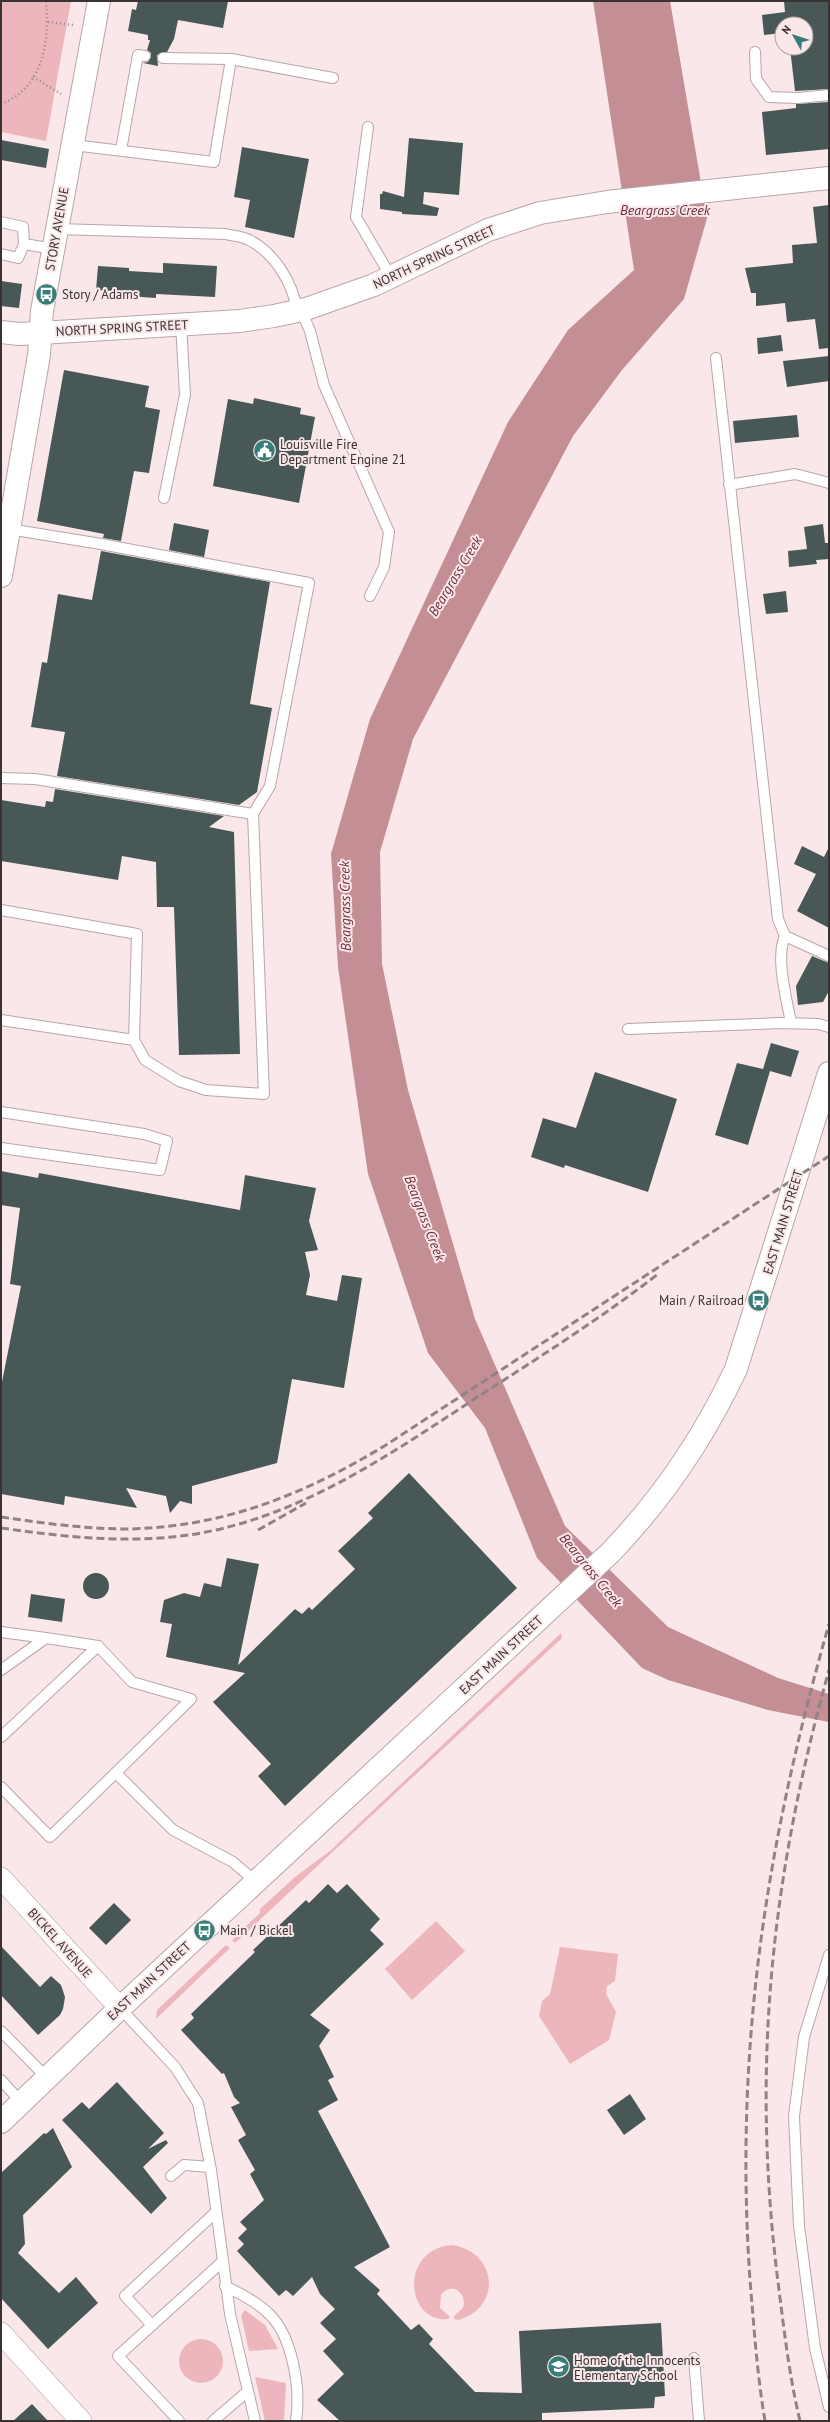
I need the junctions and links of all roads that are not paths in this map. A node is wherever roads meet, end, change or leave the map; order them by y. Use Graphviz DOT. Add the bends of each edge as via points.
graph roads {
  1 [pos="99,1"];
  2 [pos="755,52"];
  3 [pos="145,56"];
  4 [pos="163,58"];
  5 [pos="231,59"];
  6 [pos="333,78"];
  7 [pos="829,95"];
  8 [pos="368,127"];
  9 [pos="72,145"];
  10 [pos="121,150"];
  11 [pos="829,178"];
  12 [pos="1,222"];
  13 [pos="56,239"];
  14 [pos="24,244"];
  15 [pos="1,254"];
  16 [pos="391,277"];
  17 [pos="299,310"];
  18 [pos="181,324"];
  19 [pos="1,332"];
  20 [pos="40,333"];
  21 [pos="716,358"];
  22 [pos="829,483"];
  23 [pos="729,485"];
  24 [pos="164,498"];
  25 [pos="7,524"];
  26 [pos="1,576"];
  27 [pos="370,596"];
  28 [pos="1,778"];
  29 [pos="253,814"];
  30 [pos="1,910"];
  31 [pos="785,936"];
  32 [pos="829,956"];
  33 [pos="1,1020"];
  34 [pos="792,1023"];
  35 [pos="829,1027"];
  36 [pos="628,1029"];
  37 [pos="134,1040"];
  38 [pos="829,1073"];
  39 [pos="1,1112"];
  40 [pos="1,1148"];
  41 [pos="1,1632"];
  42 [pos="46,1638"];
  43 [pos="98,1646"];
  44 [pos="1,1670"];
  45 [pos="1,1737"];
  46 [pos="116,1773"];
  47 [pos="1,1787"];
  48 [pos="1,1878"];
  49 [pos="256,1882"];
  50 [pos="829,1955"];
  51 [pos="120,2008"];
  52 [pos="1,2031"];
  53 [pos="47,2078"];
  54 [pos="1,2080"];
  55 [pos="22,2103"];
  56 [pos="1,2122"];
  57 [pos="210,2167"];
  58 [pos="171,2176"];
  59 [pos="216,2212"];
  60 [pos="222,2262"];
  61 [pos="225,2286"];
  62 [pos="152,2325"];
  63 [pos="1,2333"];
  64 [pos="694,2358"];
  65 [pos="248,2391"];
  66 [pos="829,2407"];
  67 [pos="81,2421"];
  68 [pos="179,2421"];
  69 [pos="213,2421"];
  70 [pos="255,2421"];
  71 [pos="296,2421"];
  72 [pos="699,2421"];
  1 -- 9 [label="main road, STORY AVENUE"];
  2 -- 7 [label="lane" via="756,79 770,97"];
  3 -- 10 [label="lane" via="138,55"];
  4 -- 5 [label="lane"];
  5 -- 6 [label="lane"];
  5 -- 10 [label="lane" via="214,162"];
  8 -- 16 [label="lane" via="356,217"];
  9 -- 10 [label="lane"];
  9 -- 13 [label="main road, STORY AVENUE"];
  11 -- 16 [label="main road, NORTH SPRING STREET" via="607,202 540,213 488,230"];
  12 -- 14 [label="lane" via="22,227"];
  13 -- 14 [label="lane"];
  13 -- 17 [label="lane" via="225,234 249,240 282,270 294,293"];
  13 -- 20 [label="main road, STORY AVENUE"];
  14 -- 15 [label="lane" via="18,258"];
  16 -- 17 [label="main road, NORTH SPRING STREET"];
  17 -- 18 [label="main road, NORTH SPRING STREET" via="240,321"];
  17 -- 27 [label="lane" via="310,331 324,385 389,532 384,567"];
  18 -- 20 [label="main road, NORTH SPRING STREET"];
  18 -- 24 [label="lane" via="185,395"];
  19 -- 20 [label="main road, NORTH SPRING STREET"];
  20 -- 25 [label="main road, STORY AVENUE" via="39,355"];
  21 -- 23 [label="lane"];
  22 -- 23 [label="lane" via="795,474"];
  23 -- 31 [label="lane" via="778,919"];
  25 -- 26 [label="main road, STORY AVENUE"];
  25 -- 29 [label="lane" via="309,583 270,786"];
  28 -- 29 [label="lane" via="35,779"];
  29 -- 37 [label="lane" via="264,1094 206,1090 179,1081 145,1060"];
  30 -- 37 [label="lane" via="137,934"];
  31 -- 32 [label="lane"];
  31 -- 34 [label="lane" via="782,942 782,958"];
  33 -- 37 [label="lane"];
  34 -- 35 [label="lane"];
  34 -- 36 [label="lane"];
  38 -- 49 [label="main road, EAST MAIN STREET" via="736,1369 718,1406 688,1456 649,1510 610,1553"];
  39 -- 40 [label="lane" via="144,1134 167,1141 160,1170"];
  41 -- 42 [label="lane"];
  42 -- 43 [label="lane"];
  42 -- 44 [label="lane"];
  43 -- 45 [label="lane"];
  43 -- 46 [label="lane" via="132,1682 191,1700"];
  46 -- 47 [label="lane" via="50,1837"];
  46 -- 49 [label="lane" via="173,1830 233,1862"];
  48 -- 51 [label="street, BICKEL AVENUE"];
  49 -- 51 [label="main road, EAST MAIN STREET"];
  50 -- 66 [label="lane" via="804,2037 794,2116 799,2226 815,2348"];
  51 -- 53 [label="main road, EAST MAIN STREET"];
  51 -- 57 [label="lane" via="175,2067 198,2103"];
  52 -- 53 [label="lane"];
  53 -- 55 [label="main road, EAST MAIN STREET"];
  54 -- 55 [label="lane"];
  55 -- 56 [label="main road, EAST MAIN STREET"];
  57 -- 58 [label="lane" via="184,2164"];
  57 -- 59 [label="lane"];
  59 -- 60 [label="lane"];
  59 -- 62 [label="lane" via="125,2296"];
  60 -- 61 [label="lane"];
  60 -- 62 [label="lane"];
  61 -- 65 [label="lane"];
  61 -- 71 [label="lane" via="266,2310 280,2325 288,2340 299,2392"];
  62 -- 68 [label="lane" via="118,2356"];
  63 -- 67 [label="street"];
  64 -- 72 [label="lane"];
  65 -- 69 [label="lane"];
  65 -- 70 [label="lane"];
}
